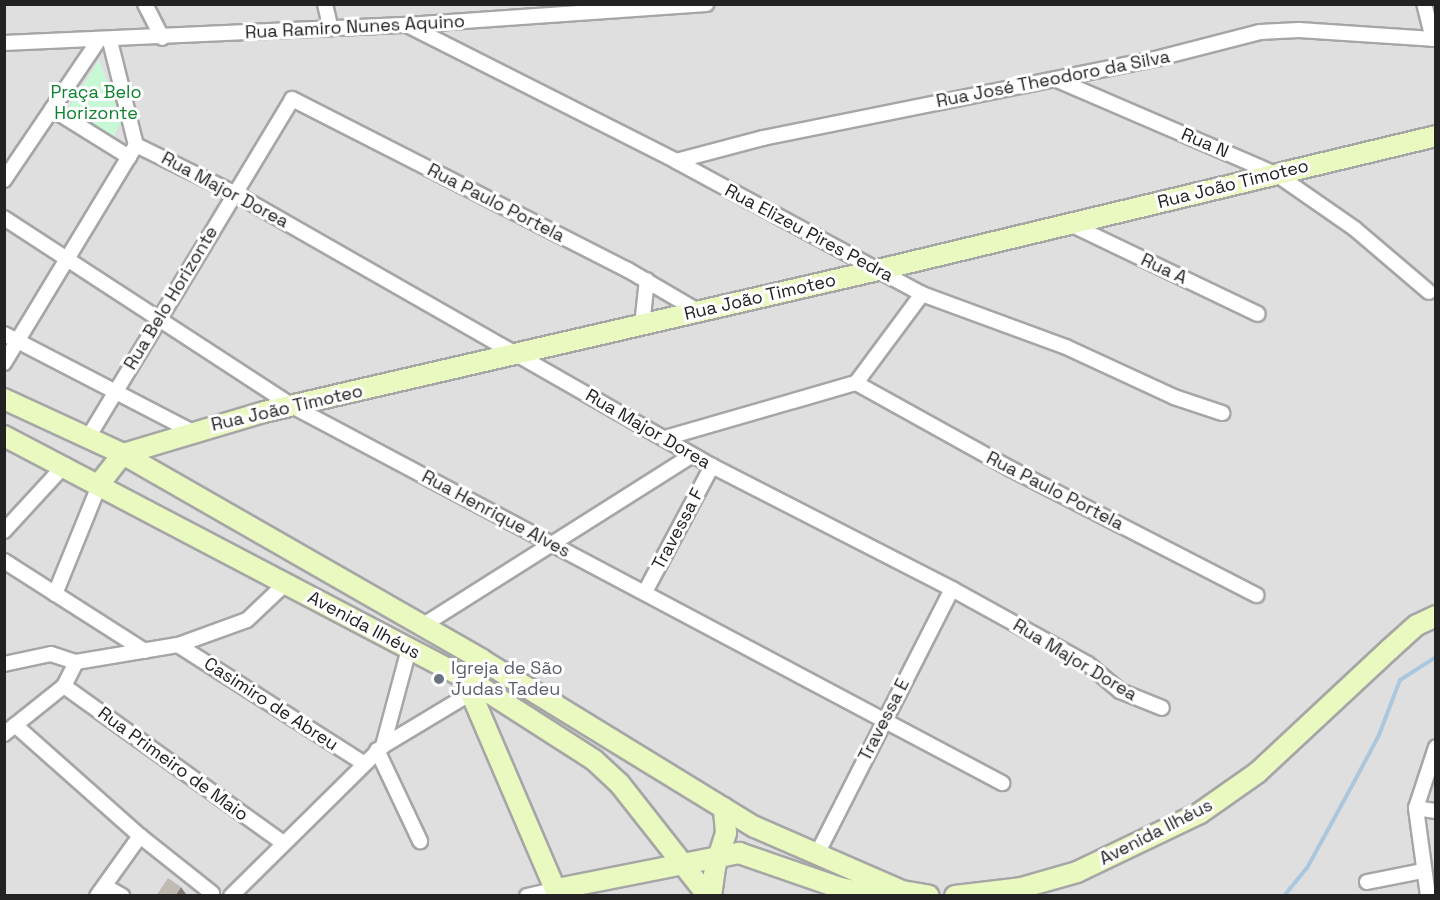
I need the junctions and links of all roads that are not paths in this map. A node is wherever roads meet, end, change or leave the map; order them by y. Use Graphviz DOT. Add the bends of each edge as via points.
graph roads {
  1 [pos="145,4"];
  2 [pos="326,4"];
  3 [pos="705,4"];
  4 [pos="1424,4"];
  5 [pos="407,25"];
  6 [pos="330,26"];
  7 [pos="162,38"];
  8 [pos="104,41"];
  9 [pos="4,43"];
  10 [pos="1055,80"];
  11 [pos="292,99"];
  12 [pos="52,109"];
  13 [pos="1436,136"];
  14 [pos="132,151"];
  15 [pos="676,161"];
  16 [pos="1276,174"];
  17 [pos="4,180"];
  18 [pos="234,193"];
  19 [pos="4,218"];
  20 [pos="1070,224"];
  21 [pos="66,260"];
  22 [pos="878,270"];
  23 [pos="647,280"];
  24 [pos="1429,292"];
  25 [pos="922,294"];
  26 [pos="698,311"];
  27 [pos="1258,314"];
  28 [pos="160,318"];
  29 [pos="642,325"];
  30 [pos="4,334"];
  31 [pos="17,340"];
  32 [pos="517,352"];
  33 [pos="4,363"];
  34 [pos="856,383"];
  35 [pos="115,392"];
  36 [pos="4,399"];
  37 [pos="294,407"];
  38 [pos="1222,413"];
  39 [pos="191,431"];
  40 [pos="4,436"];
  41 [pos="88,436"];
  42 [pos="665,438"];
  43 [pos="123,454"];
  44 [pos="692,455"];
  45 [pos="65,465"];
  46 [pos="712,466"];
  47 [pos="100,483"];
  48 [pos="4,531"];
  49 [pos="554,545"];
  50 [pos="4,561"];
  51 [pos="286,583"];
  52 [pos="952,589"];
  53 [pos="645,592"];
  54 [pos="55,594"];
  55 [pos="1256,594"];
  56 [pos="1436,616"];
  57 [pos="422,626"];
  58 [pos="178,645"];
  59 [pos="409,649"];
  60 [pos="145,651"];
  61 [pos="76,662"];
  62 [pos="4,664"];
  63 [pos="64,686"];
  64 [pos="471,687"];
  65 [pos="1162,708"];
  66 [pos="884,719"];
  67 [pos="10,729"];
  68 [pos="1436,747"];
  69 [pos="380,748"];
  70 [pos="363,764"];
  71 [pos="1002,783"];
  72 [pos="724,808"];
  73 [pos="1416,808"];
  74 [pos="1436,811"];
  75 [pos="140,836"];
  76 [pos="420,841"];
  77 [pos="282,842"];
  78 [pos="818,852"];
  79 [pos="719,858"];
  80 [pos="684,866"];
  81 [pos="1422,871"];
  82 [pos="1366,882"];
  83 [pos="101,891"];
  84 [pos="902,891"];
  85 [pos="557,892"];
  86 [pos="982,894"];
  87 [pos="212,895"];
  88 [pos="233,895"];
  89 [pos="122,896"];
  90 [pos="527,896"];
  91 [pos="710,896"];
  92 [pos="929,896"];
  93 [pos="955,896"];
  94 [pos="1428,896"];
  1 -- 7 [label="street"];
  2 -- 6 [label="street"];
  3 -- 5 [label="street, Rua Ramiro Nunes Aquino"];
  4 -- 10 [label="street, Rua José Theodoro da Silva" via="1433,39 1282,29"];
  5 -- 6 [label="street, Rua Ramiro Nunes Aquino"];
  5 -- 15 [label="street, Rua Elizeu Pires Pedra"];
  6 -- 7 [label="street, Rua Ramiro Nunes Aquino"];
  7 -- 8 [label="street, Rua Ramiro Nunes Aquino"];
  8 -- 9 [label="street, Rua Ramiro Nunes Aquino"];
  8 -- 12 [label="street"];
  8 -- 14 [label="street"];
  10 -- 15 [label="street, Rua José Theodoro da Silva" via="763,138"];
  10 -- 16 [label="street, Rua N"];
  11 -- 18 [label="street, Rua Belo Horizonte"];
  11 -- 23 [label="street, Rua Paulo Portela"];
  12 -- 14 [label="street"];
  12 -- 17 [label="street"];
  13 -- 16 [label="main road, Rua João Timoteo"];
  14 -- 18 [label="street, Rua Major Dorea"];
  14 -- 21 [label="street"];
  15 -- 22 [label="street, Rua Elizeu Pires Pedra"];
  16 -- 20 [label="main road, Rua João Timoteo"];
  16 -- 24 [label="street, Rua N" via="1354,230"];
  18 -- 28 [label="street, Rua Belo Horizonte"];
  18 -- 32 [label="street, Rua Major Dorea"];
  19 -- 21 [label="street, Rua Henrique Alves"];
  20 -- 22 [label="main road, Rua João Timoteo"];
  20 -- 27 [label="street, Rua A"];
  21 -- 28 [label="street, Rua Henrique Alves"];
  21 -- 31 [label="street"];
  22 -- 25 [label="street, Rua Elizeu Pires Pedra"];
  22 -- 26 [label="main road, Rua João Timoteo"];
  23 -- 26 [label="street, Rua Paulo Portela"];
  23 -- 29 [label="street"];
  25 -- 34 [label="street"];
  25 -- 38 [label="street, Rua Elizeu Pires Pedra" via="1066,347 1174,397"];
  26 -- 29 [label="main road, Rua João Timoteo"];
  28 -- 35 [label="street, Rua Belo Horizonte"];
  28 -- 37 [label="street, Rua Henrique Alves"];
  29 -- 32 [label="main road, Rua João Timoteo"];
  30 -- 31 [label="street"];
  31 -- 33 [label="street"];
  31 -- 35 [label="street"];
  32 -- 37 [label="main road, Rua João Timoteo"];
  32 -- 42 [label="street, Rua Major Dorea"];
  34 -- 42 [label="street"];
  34 -- 55 [label="street, Rua Paulo Portela" via="1011,470"];
  35 -- 39 [label="street"];
  35 -- 41 [label="street, Rua Belo Horizonte"];
  36 -- 41 [label="main road, Avenida Ilhéus"];
  37 -- 39 [label="main road, Rua João Timoteo"];
  37 -- 49 [label="street, Rua Henrique Alves"];
  39 -- 43 [label="main road, Rua João Timoteo"];
  40 -- 45 [label="main road, Avenida Ilhéus"];
  41 -- 43 [label="main road, Avenida Ilhéus"];
  42 -- 44 [label="street, Rua Major Dorea"];
  43 -- 47 [label="main road"];
  43 -- 57 [label="main road, Avenida Ilhéus"];
  44 -- 46 [label="street, Rua Major Dorea"];
  44 -- 49 [label="street"];
  45 -- 47 [label="main road, Avenida Ilhéus"];
  45 -- 48 [label="street"];
  46 -- 52 [label="street, Rua Major Dorea"];
  46 -- 53 [label="street, Travessa F"];
  47 -- 51 [label="main road, Avenida Ilhéus"];
  47 -- 54 [label="street"];
  49 -- 53 [label="street, Rua Henrique Alves"];
  49 -- 57 [label="street"];
  50 -- 54 [label="street"];
  51 -- 58 [label="street" via="255,616"];
  51 -- 59 [label="main road, Avenida Ilhéus"];
  52 -- 65 [label="street, Rua Major Dorea" via="1088,664 1120,691"];
  52 -- 66 [label="street, Travessa E"];
  53 -- 66 [label="street, Rua Henrique Alves"];
  54 -- 60 [label="street"];
  56 -- 86 [label="main road, Avenida Ilhéus" via="1417,625 1390,648 1257,773 1200,813 1077,872 1022,888"];
  57 -- 72 [label="main road, Avenida Ilhéus"];
  58 -- 60 [label="street"];
  58 -- 70 [label="street, Casimiro de Abreu"];
  59 -- 64 [label="main road, Avenida Ilhéus"];
  59 -- 69 [label="street"];
  60 -- 61 [label="street"];
  61 -- 62 [label="street" via="51,654"];
  61 -- 63 [label="street"];
  63 -- 67 [label="street"];
  63 -- 77 [label="street, Rua Primeiro de Maio"];
  64 -- 69 [label="street"];
  64 -- 80 [label="main road, Avenida Ilhéus" via="607,770"];
  64 -- 85 [label="main road"];
  66 -- 71 [label="street, Rua Henrique Alves"];
  66 -- 78 [label="street, Travessa E"];
  67 -- 75 [label="street"];
  68 -- 73 [label="street"];
  69 -- 70 [label="street"];
  69 -- 76 [label="street"];
  70 -- 77 [label="street"];
  72 -- 78 [label="main road, Avenida Ilhéus" via="755,827"];
  72 -- 79 [label="main road" via="726,834"];
  73 -- 74 [label="street"];
  73 -- 81 [label="street"];
  75 -- 83 [label="street"];
  75 -- 87 [label="street"];
  77 -- 88 [label="street"];
  78 -- 84 [label="main road, Avenida Ilhéus"];
  79 -- 80 [label="main road, Avenida Ilhéus"];
  79 -- 84 [label="main road, Avenida Ilhéus" via="739,854 754,857 860,892"];
  79 -- 91 [label="main road"];
  80 -- 85 [label="main road"];
  80 -- 91 [label="main road"];
  81 -- 82 [label="street"];
  81 -- 94 [label="street"];
  83 -- 89 [label="street"];
  84 -- 92 [label="main road, Avenida Ilhéus"];
  85 -- 90 [label="street"];
  86 -- 93 [label="main road, Avenida Ilhéus"];
}
